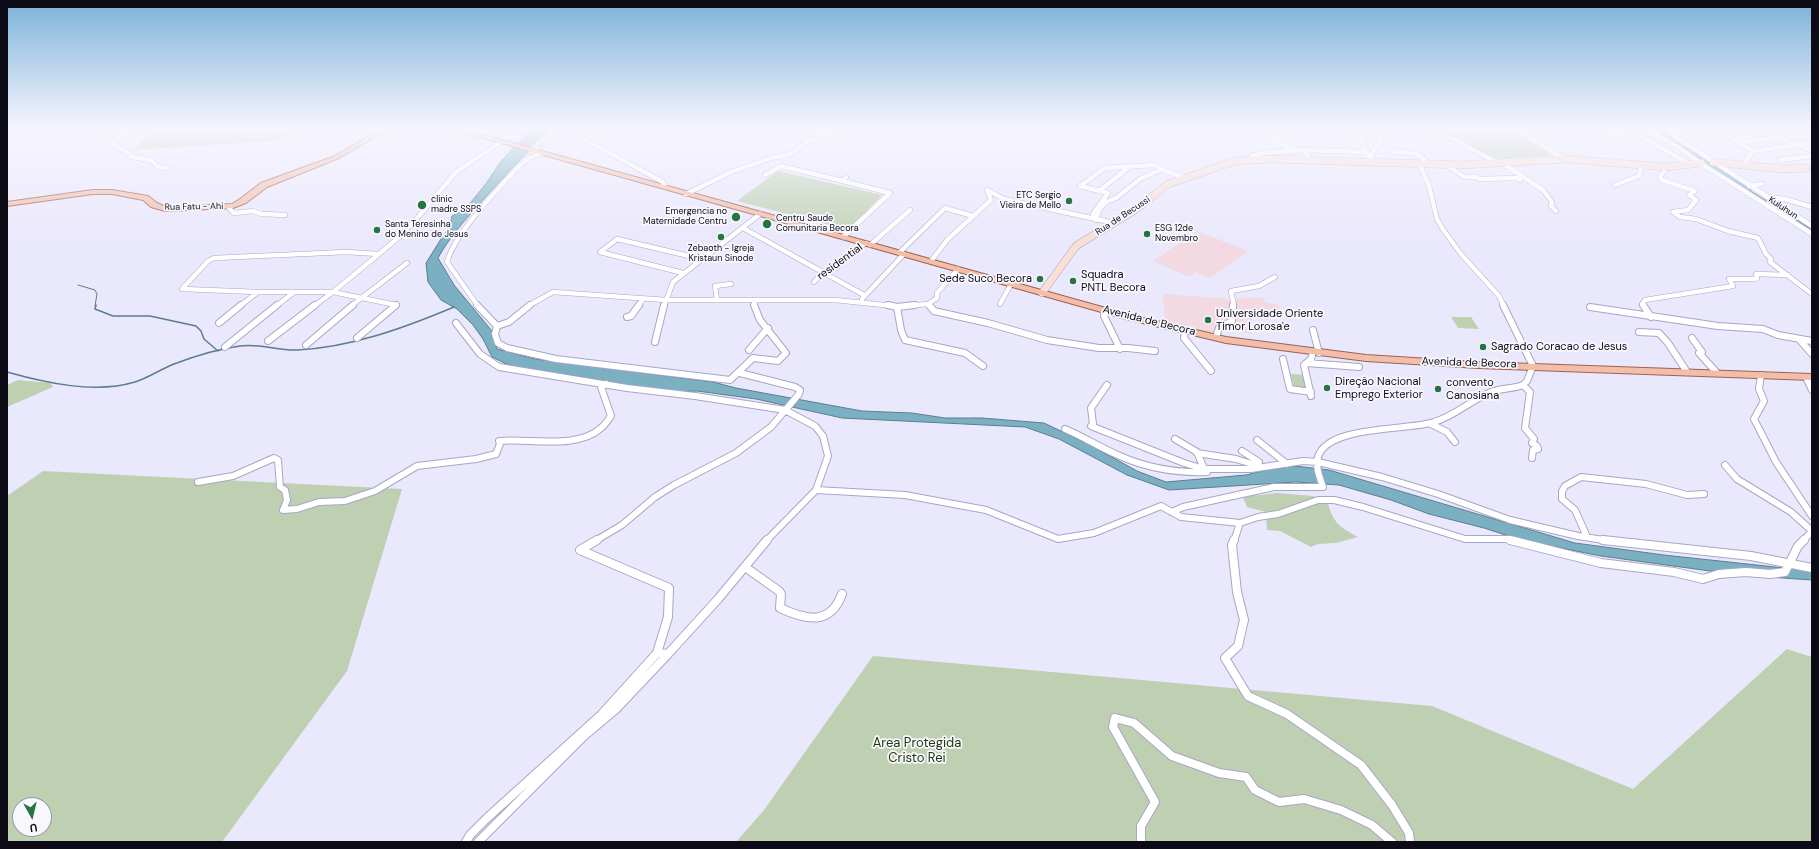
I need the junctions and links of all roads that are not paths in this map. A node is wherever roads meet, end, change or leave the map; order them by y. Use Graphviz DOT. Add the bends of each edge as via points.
graph roads {
  1 [pos="1130,166"];
  2 [pos="158,167"];
  3 [pos="311,167"];
  4 [pos="465,167"];
  5 [pos="517,167"];
  6 [pos="591,167"];
  7 [pos="635,167"];
  8 [pos="746,167"];
  9 [pos="780,167"];
  10 [pos="784,167"];
  11 [pos="1122,167"];
  12 [pos="1157,167"];
  13 [pos="1216,167"];
  14 [pos="1421,167"];
  15 [pos="1450,167"];
  16 [pos="1506,167"];
  17 [pos="1644,167"];
  18 [pos="1657,167"];
  19 [pos="1663,167"];
  20 [pos="1703,167"];
  21 [pos="1720,167"];
  22 [pos="1758,167"];
  23 [pos="168,168"];
  24 [pos="1811,169"];
  25 [pos="765,175"];
  26 [pos="846,177"];
  27 [pos="1520,180"];
  28 [pos="843,181"];
  29 [pos="1762,184"];
  30 [pos="1615,185"];
  31 [pos="1749,186"];
  32 [pos="665,187"];
  33 [pos="1099,191"];
  34 [pos="686,194"];
  35 [pos="1766,197"];
  36 [pos="7,204"];
  37 [pos="228,207"];
  38 [pos="1812,207"];
  39 [pos="910,210"];
  40 [pos="1556,211"];
  41 [pos="760,214"];
  42 [pos="286,215"];
  43 [pos="973,216"];
  44 [pos="1096,220"];
  45 [pos="1114,223"];
  46 [pos="1812,226"];
  47 [pos="743,228"];
  48 [pos="1812,234"];
  49 [pos="843,237"];
  50 [pos="868,244"];
  51 [pos="902,253"];
  52 [pos="380,254"];
  53 [pos="702,259"];
  54 [pos="931,261"];
  55 [pos="407,263"];
  56 [pos="958,269"];
  57 [pos="825,272"];
  58 [pos="683,273"];
  59 [pos="1788,275"];
  60 [pos="1275,276"];
  61 [pos="814,282"];
  62 [pos="731,284"];
  63 [pos="1011,284"];
  64 [pos="258,292"];
  65 [pos="333,292"];
  66 [pos="1042,292"];
  67 [pos="294,293"];
  68 [pos="1812,294"];
  69 [pos="864,295"];
  70 [pos="361,298"];
  71 [pos="643,299"];
  72 [pos="666,300"];
  73 [pos="717,300"];
  74 [pos="755,300"];
  75 [pos="861,302"];
  76 [pos="928,304"];
  77 [pos="1000,304"];
  78 [pos="897,307"];
  79 [pos="1590,307"];
  80 [pos="1106,310"];
  81 [pos="627,317"];
  82 [pos="1651,317"];
  83 [pos="218,323"];
  84 [pos="456,323"];
  85 [pos="497,326"];
  86 [pos="768,328"];
  87 [pos="1185,330"];
  88 [pos="1313,330"];
  89 [pos="1639,332"];
  90 [pos="1216,337"];
  91 [pos="357,338"];
  92 [pos="1692,338"];
  93 [pos="1799,339"];
  94 [pos="268,341"];
  95 [pos="1812,341"];
  96 [pos="655,342"];
  97 [pos="306,345"];
  98 [pos="225,347"];
  99 [pos="1120,348"];
  100 [pos="749,350"];
  101 [pos="1155,350"];
  102 [pos="1316,352"];
  103 [pos="1812,354"];
  104 [pos="1283,359"];
  105 [pos="1307,363"];
  106 [pos="983,366"];
  107 [pos="1533,366"];
  108 [pos="1359,367"];
  109 [pos="1210,371"];
  110 [pos="1687,372"];
  111 [pos="740,373"];
  112 [pos="1717,373"];
  113 [pos="1761,375"];
  114 [pos="1809,377"];
  115 [pos="606,384"];
  116 [pos="1107,385"];
  117 [pos="1523,385"];
  118 [pos="1812,390"];
  119 [pos="787,409"];
  120 [pos="1431,424"];
  121 [pos="1065,429"];
  122 [pos="1175,439"];
  123 [pos="1257,440"];
  124 [pos="1455,442"];
  125 [pos="1242,451"];
  126 [pos="1198,454"];
  127 [pos="1532,458"];
  128 [pos="1318,462"];
  129 [pos="1287,464"];
  130 [pos="1725,465"];
  131 [pos="1205,471"];
  132 [pos="198,482"];
  133 [pos="816,490"];
  134 [pos="1704,494"];
  135 [pos="1172,512"];
  136 [pos="1812,516"];
  137 [pos="1240,523"];
  138 [pos="1812,531"];
  139 [pos="1588,537"];
  140 [pos="1789,564"];
  141 [pos="745,567"];
  142 [pos="1812,568"];
  143 [pos="842,594"];
  144 [pos="657,653"];
  145 [pos="668,654"];
  146 [pos="466,842"];
  147 [pos="478,842"];
  148 [pos="1141,842"];
  149 [pos="1392,842"];
  150 [pos="1410,842"];
  1 -- 33 [label="street"];
  2 -- 23 [label="street"];
  3 -- 37 [label="main road, Rua Fatu - Ahi" via="264,186 244,201"];
  4 -- 52 [label="street" via="456,172 419,216"];
  5 -- 85 [label="street" via="447,257 447,262 475,303"];
  6 -- 32 [label="main road, Avenida de Becora"];
  7 -- 32 [label="street" via="663,182"];
  8 -- 34 [label="street"];
  9 -- 25 [label="street"];
  10 -- 28 [label="street"];
  11 -- 33 [label="street" via="1105,168 1080,186"];
  12 -- 44 [label="street" via="1160,169 1155,173 1140,179 1116,198 1106,202 1099,210"];
  13 -- 45 [label="street, Rua de Becussi" via="1168,184"];
  14 -- 107 [label="street" via="1429,186 1437,220 1461,254 1499,296"];
  15 -- 27 [label="street" via="1465,177"];
  16 -- 40 [label="street" via="1544,190"];
  17 -- 30 [label="street" via="1639,176"];
  18 -- 19 [label="street, Rua de Becussi"];
  19 -- 59 [label="street" via="1664,171 1660,177 1662,180 1695,192 1689,195 1696,200 1688,210 1673,212 1680,217 1696,219 1728,231 1758,238 1771,259 1770,262"];
  20 -- 48 [label="street"];
  21 -- 31 [label="street, Kuluhun"];
  22 -- 24 [label="street, Rua de Becussi"];
  26 -- 28 [label="street"];
  28 -- 49 [label="street" via="890,193"];
  29 -- 31 [label="street"];
  31 -- 35 [label="street, Kuluhun"];
  32 -- 34 [label="main road, Avenida de Becora"];
  33 -- 44 [label="street" via="1108,193 1093,214"];
  34 -- 41 [label="main road, Avenida de Becora"];
  35 -- 38 [label="street" via="1785,199"];
  35 -- 46 [label="street, Kuluhun"];
  36 -- 37 [label="main road, Rua Fatu - Ahi" via="106,192 139,196 165,209"];
  37 -- 42 [label="street" via="234,213 253,211"];
  39 -- 50 [label="street, residential"];
  41 -- 47 [label="street"];
  41 -- 49 [label="main road, Avenida de Becora"];
  43 -- 44 [label="street" via="991,200 985,190 988,190 1004,199"];
  43 -- 51 [label="street" via="945,208"];
  43 -- 54 [label="street" via="948,239"];
  44 -- 45 [label="street"];
  45 -- 66 [label="street, Rua de Becussi" via="1076,246"];
  47 -- 53 [label="street"];
  47 -- 57 [label="street"];
  49 -- 50 [label="main road, Avenida de Becora"];
  50 -- 51 [label="main road, Avenida de Becora"];
  50 -- 57 [label="street, residential" via="850,254 836,268"];
  51 -- 54 [label="main road, Avenida de Becora"];
  51 -- 69 [label="street"];
  52 -- 64 [label="street" via="346,252 214,258 208,261 182,289"];
  52 -- 65 [label="street"];
  53 -- 58 [label="street"];
  53 -- 58 [label="street" via="617,239 600,252"];
  54 -- 56 [label="main road, Avenida de Becora"];
  55 -- 70 [label="street"];
  56 -- 63 [label="main road, Avenida de Becora"];
  56 -- 76 [label="street" via="938,293 937,298"];
  57 -- 61 [label="street, residential"];
  57 -- 69 [label="street"];
  58 -- 72 [label="street" via="673,282"];
  59 -- 68 [label="street"];
  59 -- 82 [label="street" via="1756,274 1757,278 1754,279 1729,279 1733,286 1721,289 1646,300 1642,304"];
  60 -- 90 [label="street" via="1271,281 1257,286 1231,291 1235,314 1232,321 1219,328"];
  62 -- 73 [label="street" via="715,286"];
  63 -- 66 [label="main road, Avenida de Becora"];
  63 -- 77 [label="street"];
  64 -- 67 [label="street"];
  64 -- 83 [label="street"];
  65 -- 67 [label="street"];
  65 -- 70 [label="street"];
  65 -- 94 [label="street"];
  66 -- 80 [label="main road, Avenida de Becora"];
  67 -- 98 [label="street"];
  69 -- 75 [label="street"];
  70 -- 91 [label="street" via="396,305"];
  70 -- 97 [label="street"];
  71 -- 72 [label="street"];
  71 -- 81 [label="street" via="631,316"];
  71 -- 85 [label="street" via="553,292 530,305 509,322"];
  72 -- 73 [label="street"];
  72 -- 96 [label="street" via="661,322 656,330"];
  73 -- 74 [label="street"];
  74 -- 75 [label="street"];
  74 -- 86 [label="street" via="753,304 757,317"];
  75 -- 78 [label="street"];
  76 -- 78 [label="street"];
  76 -- 99 [label="street" via="934,311 1047,340 1099,348"];
  78 -- 106 [label="street" via="900,330 905,340 964,353"];
  79 -- 82 [label="street"];
  80 -- 87 [label="main road, Avenida de Becora"];
  80 -- 99 [label="street" via="1104,316"];
  82 -- 93 [label="street" via="1764,329"];
  84 -- 115 [label="street" via="472,346 490,363 499,367"];
  85 -- 111 [label="street" via="494,334 498,343 506,348 556,359 721,380 730,380"];
  86 -- 100 [label="street"];
  86 -- 111 [label="street" via="786,353 778,361 753,358"];
  87 -- 90 [label="main road, Avenida de Becora"];
  87 -- 109 [label="street" via="1184,338"];
  88 -- 102 [label="street"];
  89 -- 110 [label="street" via="1659,333"];
  90 -- 102 [label="main road, Avenida de Becora"];
  92 -- 112 [label="street" via="1702,352 1699,353"];
  93 -- 95 [label="street"];
  93 -- 103 [label="street"];
  99 -- 101 [label="street"];
  102 -- 105 [label="street"];
  102 -- 107 [label="main road, Avenida de Becora" via="1423,362"];
  104 -- 105 [label="street" via="1290,389 1311,394 1304,365"];
  105 -- 108 [label="street"];
  107 -- 110 [label="main road, Avenida de Becora"];
  107 -- 117 [label="street" via="1527,382"];
  110 -- 112 [label="main road, Avenida de Becora"];
  111 -- 119 [label="street" via="800,390"];
  112 -- 113 [label="main road, Avenida de Becora"];
  113 -- 114 [label="main road, Avenida de Becora"];
  113 -- 136 [label="street" via="1759,389 1764,401 1754,419 1756,426 1776,462"];
  114 -- 118 [label="street"];
  115 -- 119 [label="street"];
  115 -- 132 [label="street" via="601,387 611,416 600,429 588,436 553,442 526,438 499,441 496,454 417,466 375,491 345,501 319,502 297,509 283,510 287,500 285,490 280,487 280,466 274,458 234,476"];
  116 -- 131 [label="street" via="1091,408 1093,424 1090,426"];
  117 -- 120 [label="street" via="1492,392"];
  117 -- 127 [label="street" via="1530,392 1525,428 1538,449 1533,450"];
  119 -- 133 [label="street" via="815,426 824,436 828,456"];
  119 -- 144 [label="street" via="771,427 736,453 674,485 646,504 622,525 580,550 669,588 668,617"];
  120 -- 124 [label="street" via="1447,432"];
  120 -- 128 [label="street" via="1341,437 1320,451"];
  121 -- 131 [label="street" via="1128,460 1169,471 1192,474"];
  122 -- 126 [label="street"];
  123 -- 129 [label="street"];
  125 -- 126 [label="street" via="1259,462 1255,465 1236,459"];
  126 -- 131 [label="street"];
  128 -- 129 [label="street"];
  128 -- 135 [label="street" via="1318,473 1323,487 1286,486 1252,490 1182,507"];
  128 -- 139 [label="street" via="1382,477 1510,520"];
  129 -- 131 [label="street"];
  130 -- 138 [label="street" via="1727,471 1738,481 1798,518"];
  133 -- 135 [label="street" via="905,495 986,510 1058,539 1094,533 1161,506"];
  133 -- 141 [label="street" via="773,533"];
  134 -- 139 [label="street" via="1687,495 1646,484 1581,477 1566,486 1562,492 1562,499 1575,510"];
  135 -- 137 [label="street" via="1181,517"];
  137 -- 140 [label="street" via="1278,514 1318,500 1334,500 1465,539 1507,539 1601,563 1674,572 1703,579 1719,574 1785,572"];
  137 -- 150 [label="street" via="1232,545 1237,592 1244,620 1238,646 1225,658 1248,696 1287,714 1361,765 1399,816 1409,833"];
  138 -- 140 [label="street" via="1798,546"];
  139 -- 140 [label="street" via="1751,556"];
  140 -- 142 [label="street"];
  141 -- 143 [label="street" via="777,588 781,594 780,608 786,611 809,617 827,616 836,611"];
  141 -- 145 [label="street"];
  144 -- 145 [label="street"];
  144 -- 146 [label="street" via="601,715 487,818"];
  145 -- 147 [label="street" via="616,709 584,736"];
  148 -- 149 [label="street" via="1139,836 1142,825 1154,802 1113,727 1114,718 1134,723 1172,756 1219,773 1246,777 1254,790 1279,802 1304,799 1341,810 1372,825"];
}
